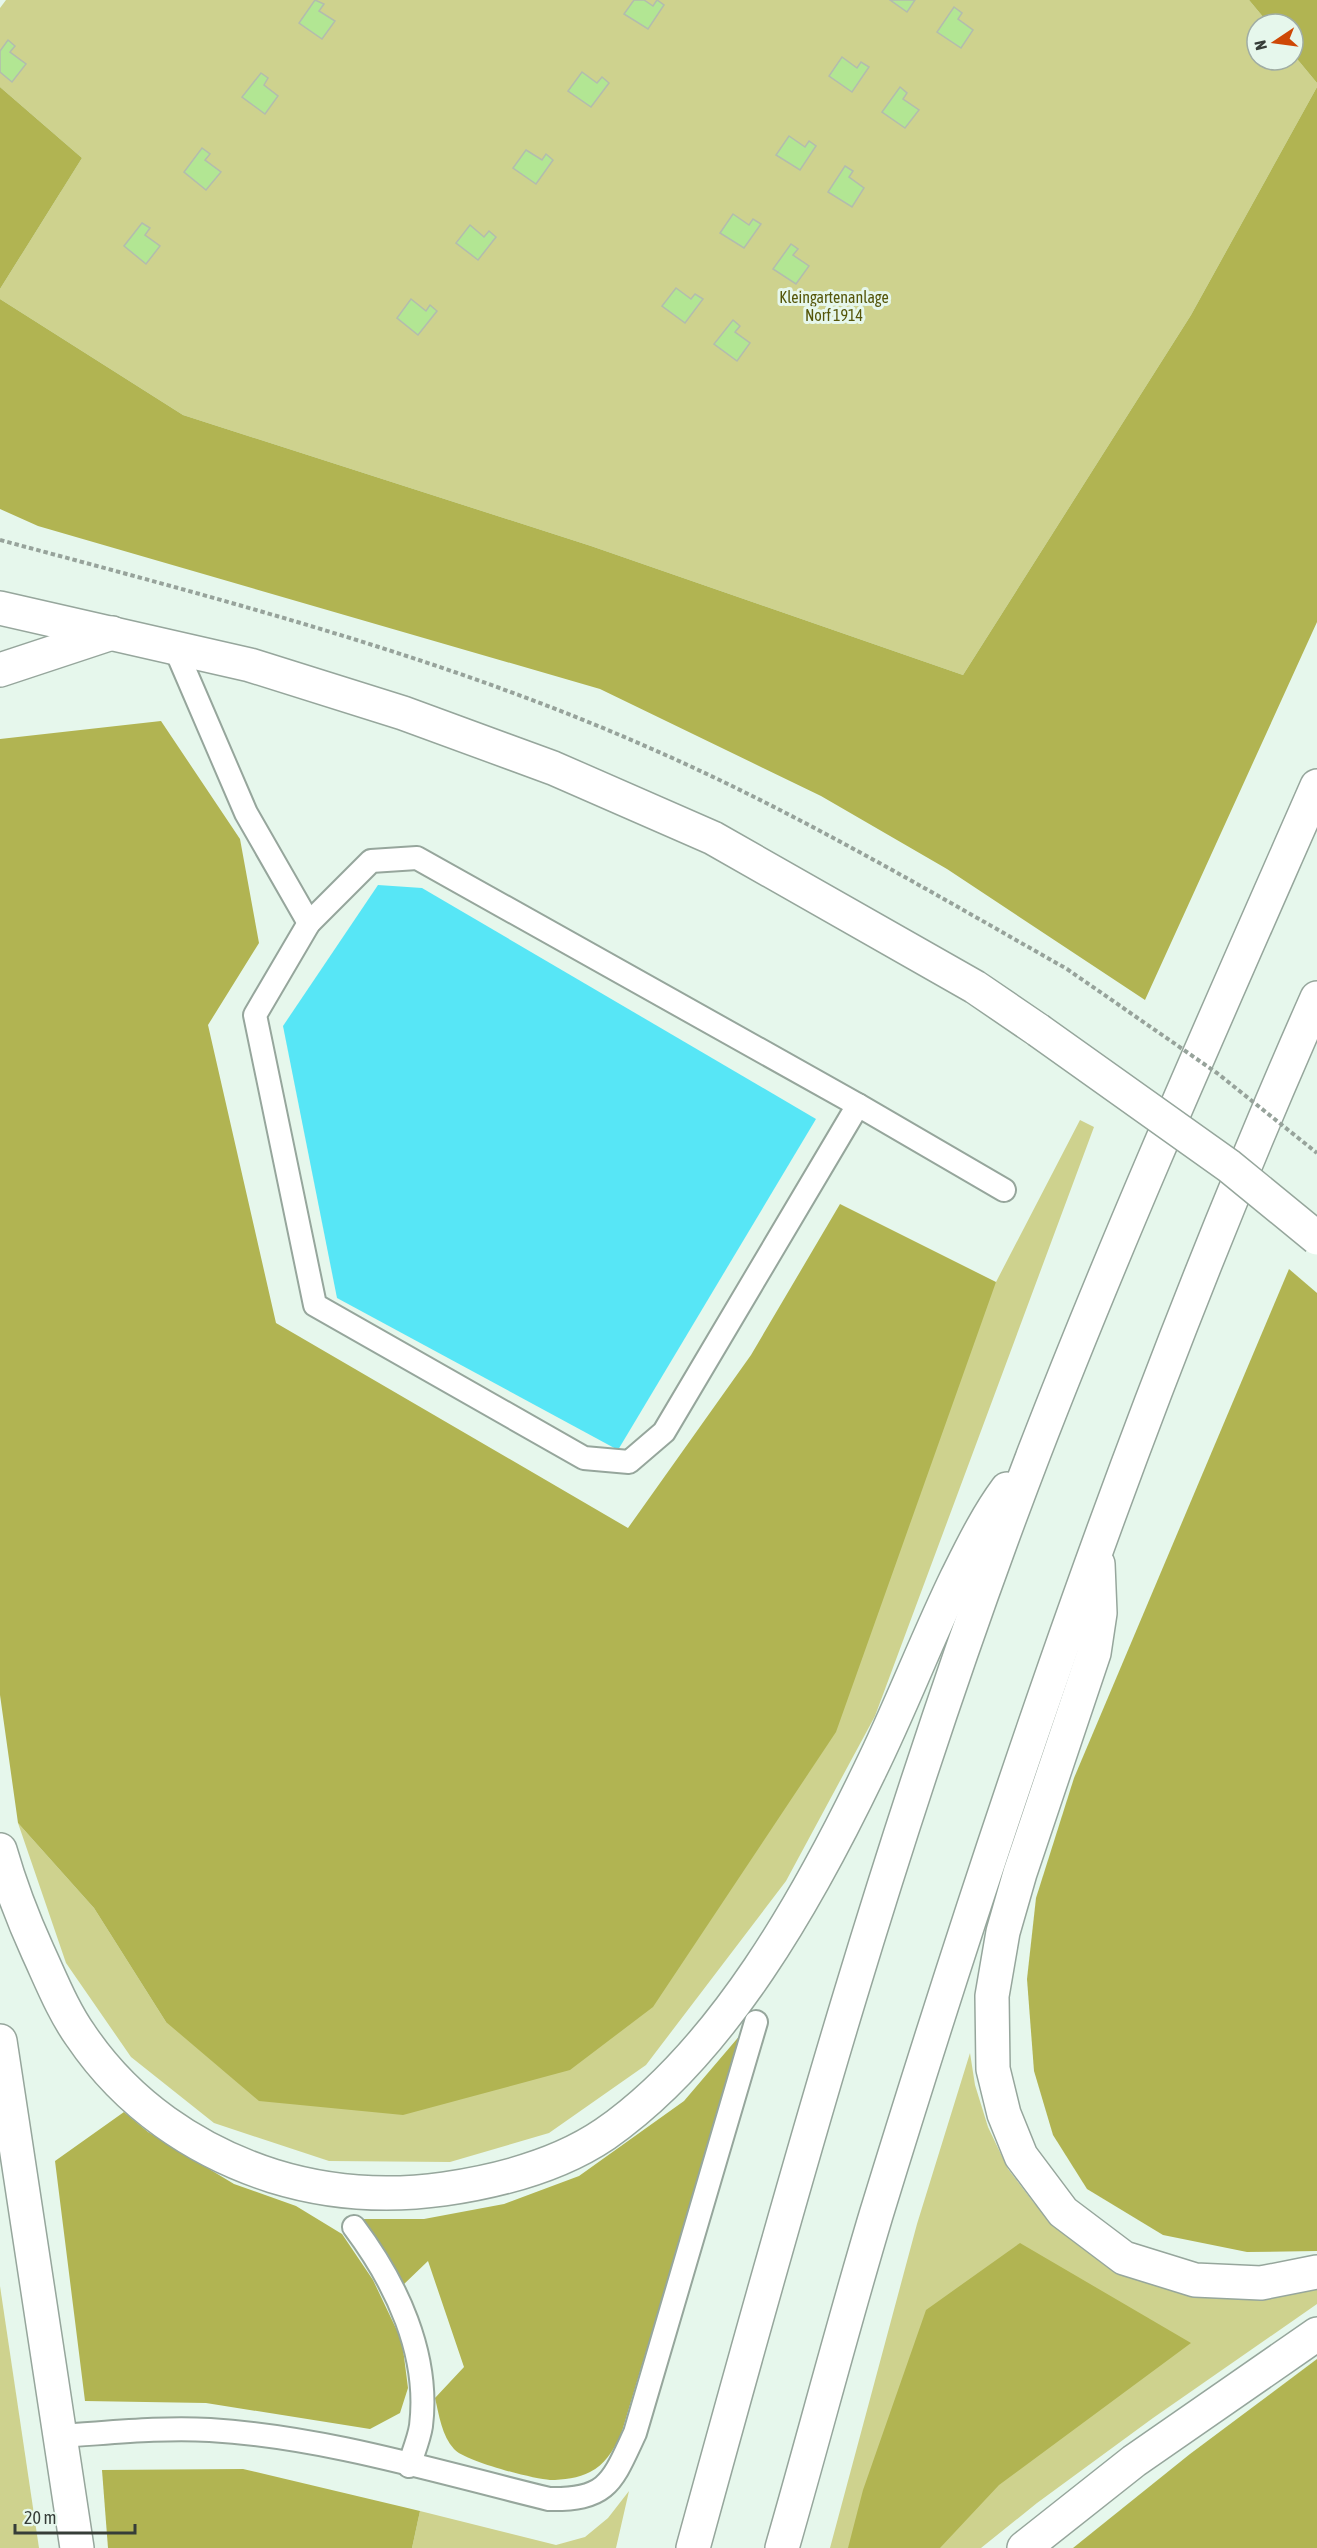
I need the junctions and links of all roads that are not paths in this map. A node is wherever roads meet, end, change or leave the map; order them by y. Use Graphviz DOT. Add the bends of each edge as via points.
graph roads {
  1 [pos="0,608"];
  2 [pos="112,633"];
  3 [pos="175,648"];
  4 [pos="0,670"];
  5 [pos="1317,786"];
  6 [pos="309,923"];
  7 [pos="1317,998"];
  8 [pos="858,1105"];
  9 [pos="1004,1190"];
  10 [pos="1317,1238"];
  11 [pos="1034,1454"];
  12 [pos="1097,1545"];
  13 [pos="0,1850"];
  14 [pos="756,2022"];
  15 [pos="0,2041"];
  16 [pos="354,2227"];
  17 [pos="1317,2272"];
  18 [pos="1317,2334"];
  19 [pos="60,2436"];
  20 [pos="409,2466"];
  21 [pos="77,2548"];
  22 [pos="693,2548"];
  23 [pos="782,2548"];
  24 [pos="1024,2548"];
  1 -- 2 [label="main road"];
  2 -- 3 [label="main road"];
  2 -- 4 [label="main road"];
  3 -- 6 [label="lane" via="246,813"];
  3 -- 10 [label="main road, bridge" via="250,665 404,713 553,768 713,838 975,987 1229,1166"];
  5 -- 11 [label="main road"];
  6 -- 8 [label="lane" via="371,861 417,858"];
  6 -- 8 [label="lane" via="255,1015 315,1305 584,1458 629,1462 664,1432"];
  7 -- 12 [label="main road" via="1195,1286"];
  8 -- 9 [label="lane"];
  11 -- 13 [label="main road" via="999,1500 970,1550 922,1647 872,1767 789,1924 667,2083 603,2135 517,2175 410,2194 358,2192 289,2181 242,2166 195,2143 151,2113 112,2077 79,2034 27,1928"];
  11 -- 22 [label="main road" via="906,1816 791,2190"];
  12 -- 17 [label="main road" via="1100,1613 1094,1653 1020,1873 1003,1932 992,1996 993,2069 1004,2114 1021,2156 1063,2212 1124,2258 1195,2280 1261,2283"];
  12 -- 23 [label="main road" via="999,1830 876,2218"];
  14 -- 20 [label="lane" via="635,2433 618,2471 597,2493 574,2499 549,2499"];
  15 -- 19 [label="main road"];
  16 -- 20 [label="lane" via="380,2262 405,2316 421,2373 421,2427"];
  18 -- 24 [label="main road" via="1134,2461"];
  19 -- 20 [label="lane" via="210,2430 299,2440"];
  19 -- 21 [label="main road"];
}
